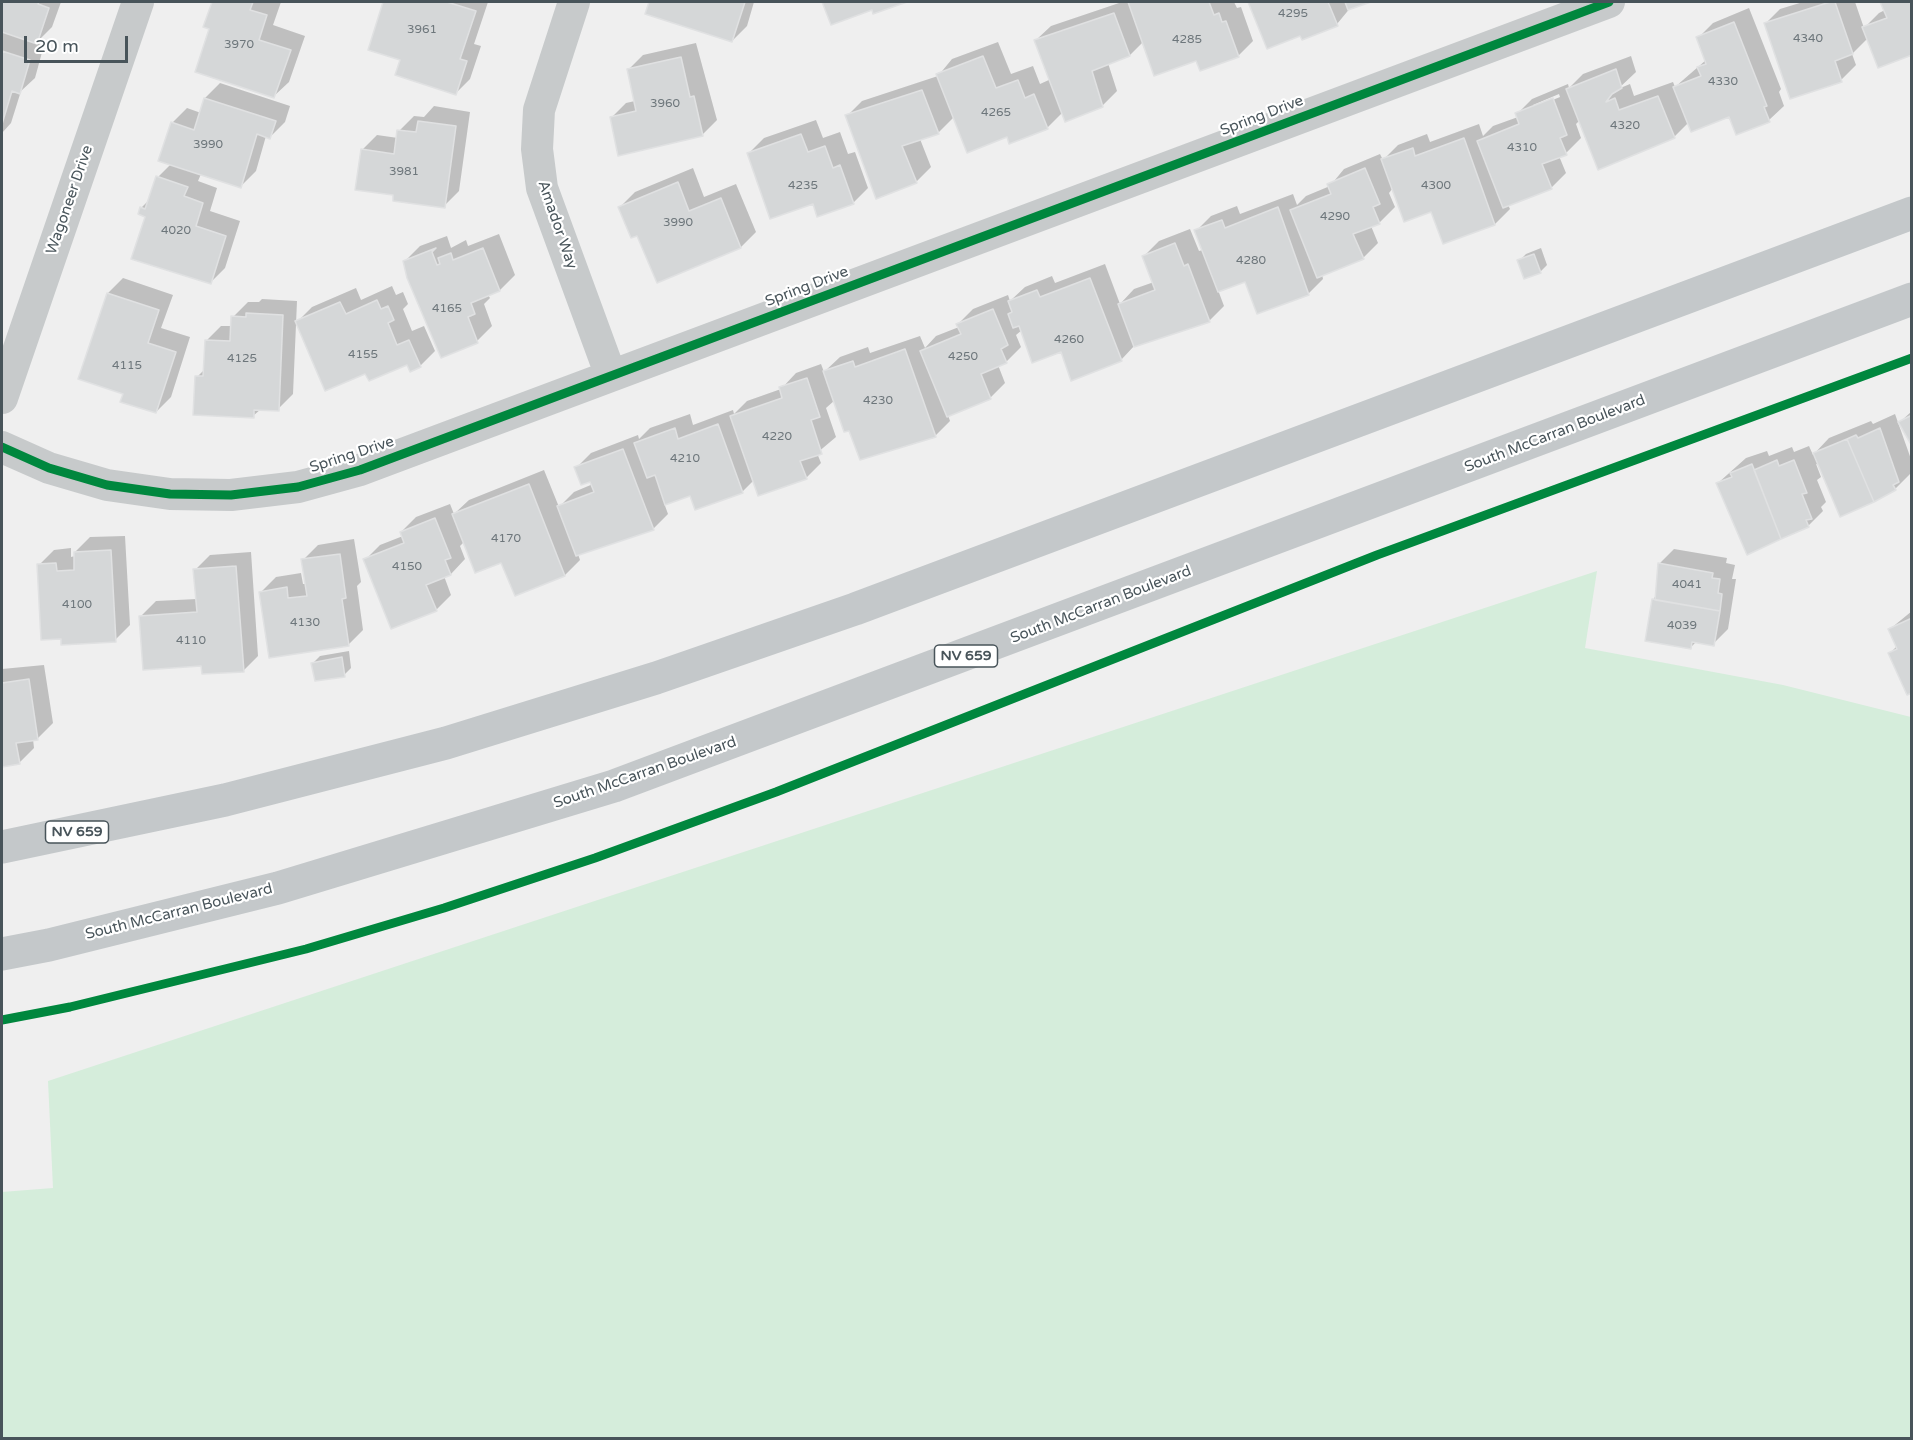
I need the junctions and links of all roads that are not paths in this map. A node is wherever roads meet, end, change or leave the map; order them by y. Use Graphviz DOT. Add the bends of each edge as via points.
graph roads {
  1 [pos="138,2"];
  2 [pos="574,2"];
  3 [pos="1609,2"];
  4 [pos="1911,213"];
  5 [pos="1911,299"];
  6 [pos="611,376"];
  7 [pos="2,398"];
  8 [pos="2,447"];
  9 [pos="2,847"];
  10 [pos="2,954"];
  1 -- 7 [label="street, Wagoneer Drive"];
  2 -- 6 [label="street, Amador Way" via="541,100 537,149 542,188"];
  3 -- 6 [label="street, Spring Drive"];
  4 -- 9 [label="main road, NV 659" via="855,609 656,678 446,743 249,794 152,818"];
  5 -- 10 [label="main road, South McCarran Boulevard / NV 659" via="614,786 278,888"];
  6 -- 8 [label="street, Spring Drive" via="360,470 298,487 231,495 170,494 107,485 49,468"];
}
